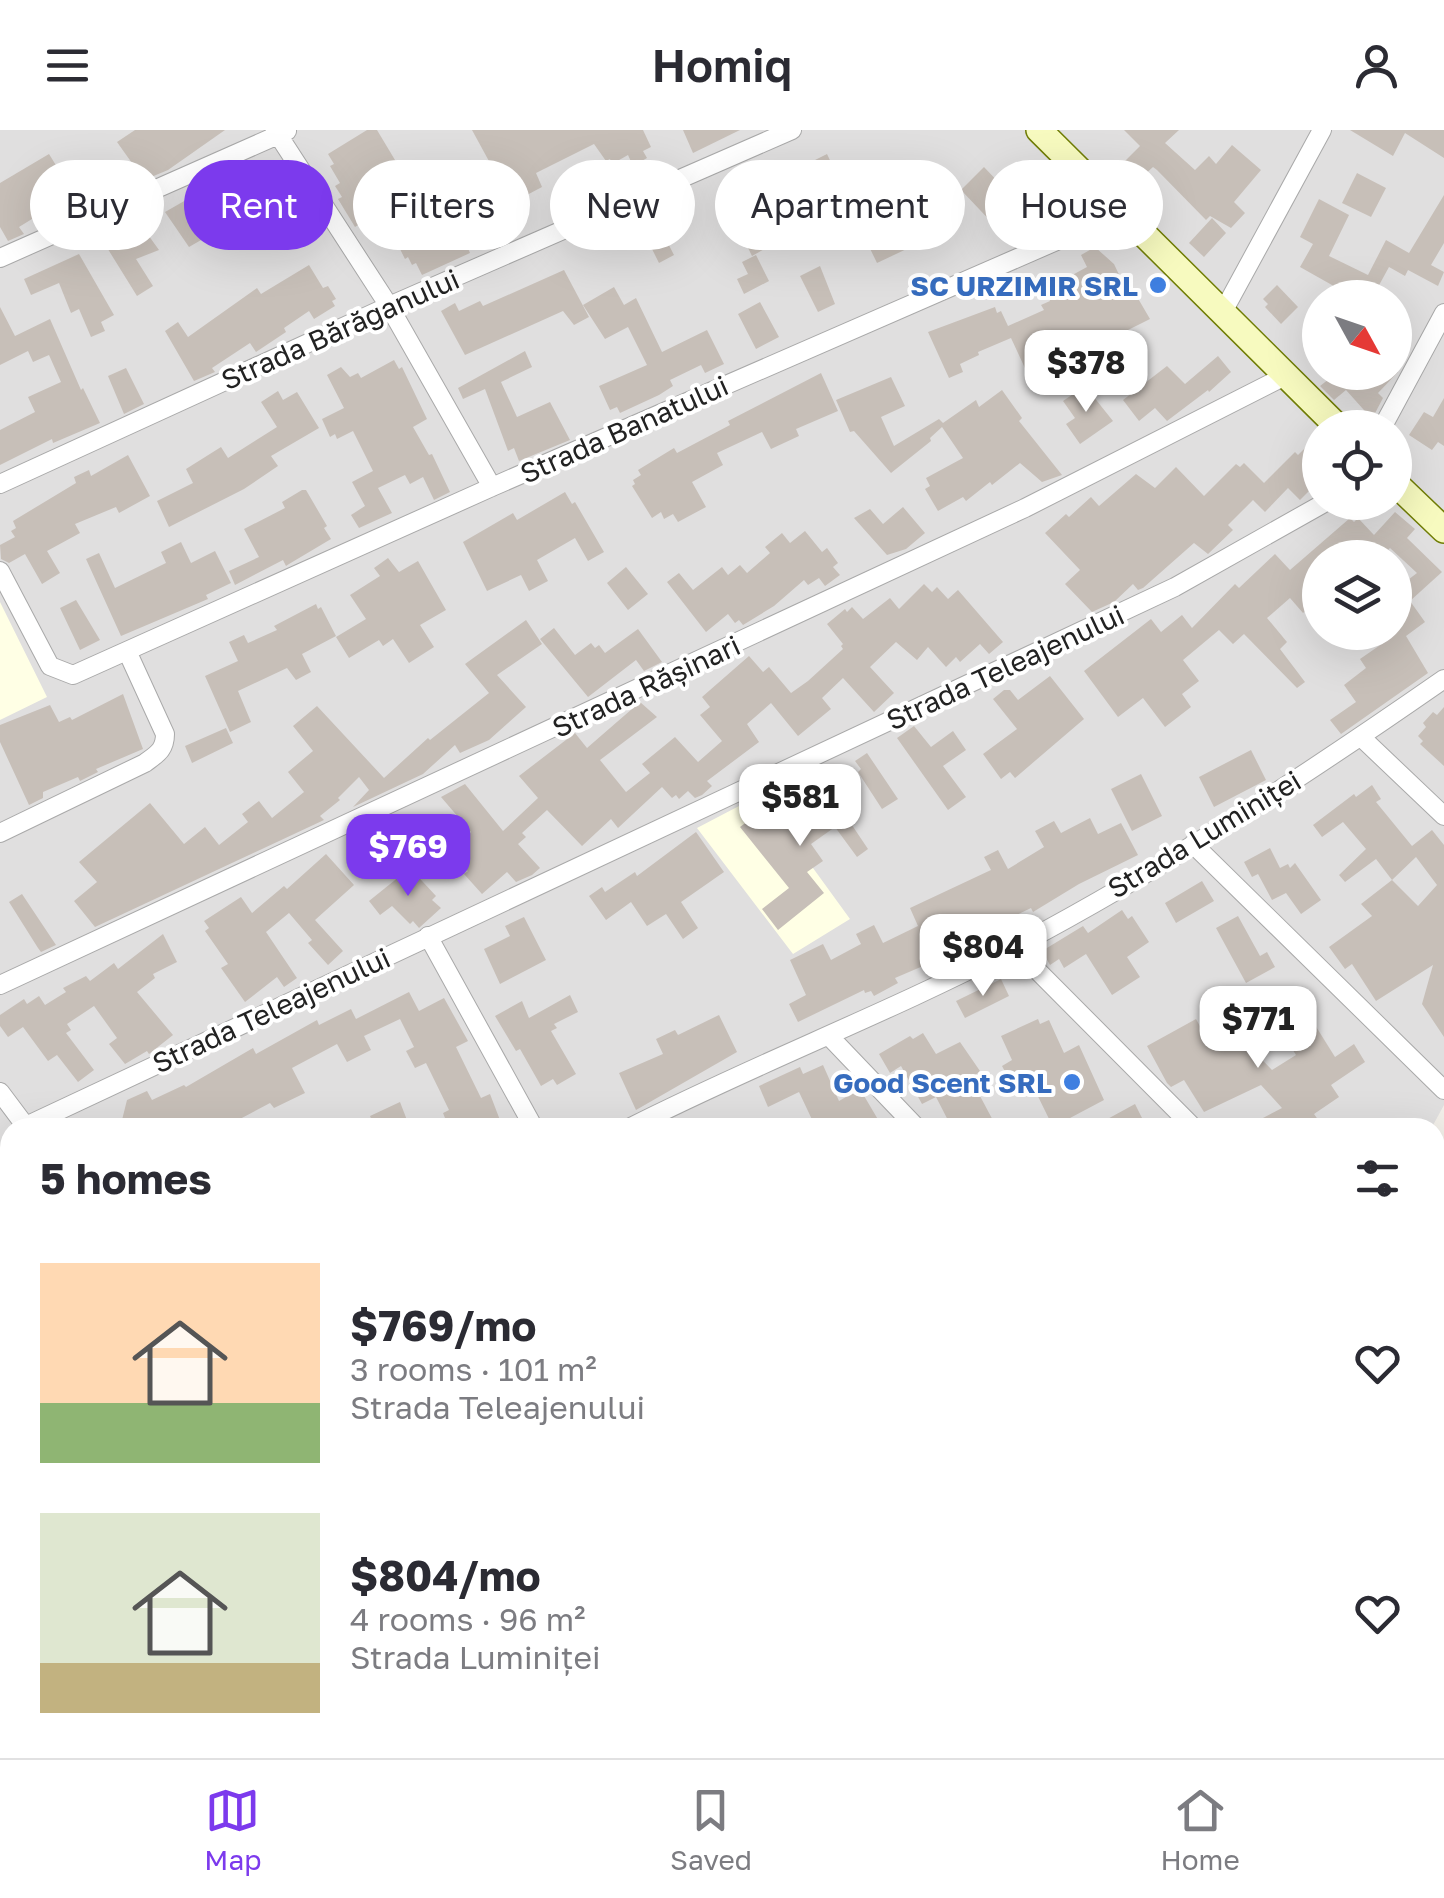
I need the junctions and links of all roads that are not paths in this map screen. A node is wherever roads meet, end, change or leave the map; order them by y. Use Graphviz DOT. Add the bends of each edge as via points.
graph roads {
  1 [pos="792,130"];
  2 [pos="1039,130"];
  3 [pos="1322,130"];
  4 [pos="281,132"];
  5 [pos="1070,160"];
  6 [pos="1036,250"];
  7 [pos="1162,250"];
  8 [pos="0,258"];
  9 [pos="389,306"];
  10 [pos="1224,310"];
  11 [pos="1444,313"];
  12 [pos="1287,375"];
  13 [pos="1321,410"];
  14 [pos="1392,410"];
  15 [pos="0,484"];
  16 [pos="492,487"];
  17 [pos="1412,499"];
  18 [pos="1302,516"];
  19 [pos="1444,530"];
  20 [pos="0,571"];
  21 [pos="127,651"];
  22 [pos="1444,679"];
  23 [pos="1361,737"];
  24 [pos="1444,816"];
  25 [pos="0,834"];
  26 [pos="1193,844"];
  27 [pos="428,936"];
  28 [pos="1014,947"];
  29 [pos="0,985"];
  30 [pos="830,1036"];
  31 [pos="1444,1090"];
  32 [pos="0,1092"];
  33 [pos="19,1118"];
  34 [pos="45,1118"];
  35 [pos="528,1118"];
  36 [pos="654,1118"];
  37 [pos="908,1118"];
  38 [pos="1184,1118"];
  1 -- 9 [label="street, Strada Bărăganului"];
  2 -- 5 [label="street"];
  3 -- 10 [label="street"];
  4 -- 8 [label="street"];
  4 -- 9 [label="street"];
  6 -- 16 [label="street, Strada Banatului"];
  7 -- 10 [label="street"];
  9 -- 15 [label="street, Strada Bărăganului"];
  9 -- 16 [label="street"];
  10 -- 12 [label="street"];
  11 -- 14 [label="street"];
  12 -- 13 [label="street"];
  12 -- 29 [label="street, Strada Rășinari" via="1025,508"];
  16 -- 21 [label="street, Strada Banatului"];
  17 -- 19 [label="street"];
  18 -- 27 [label="street, Strada Teleajenului" via="1175,588"];
  20 -- 21 [label="street, Strada Banatului" via="50,666 73,675"];
  21 -- 25 [label="street" via="165,734 161,752"];
  22 -- 23 [label="street, Strada Luminiței"];
  23 -- 24 [label="street"];
  23 -- 26 [label="street, Strada Luminiței"];
  26 -- 28 [label="street, Strada Luminiței"];
  26 -- 31 [label="street"];
  27 -- 34 [label="street, Strada Teleajenului"];
  27 -- 35 [label="street"];
  28 -- 30 [label="street, Strada Luminiței"];
  28 -- 38 [label="street"];
  30 -- 36 [label="street, Strada Luminiței"];
  30 -- 37 [label="street"];
  32 -- 33 [label="street"];
}
